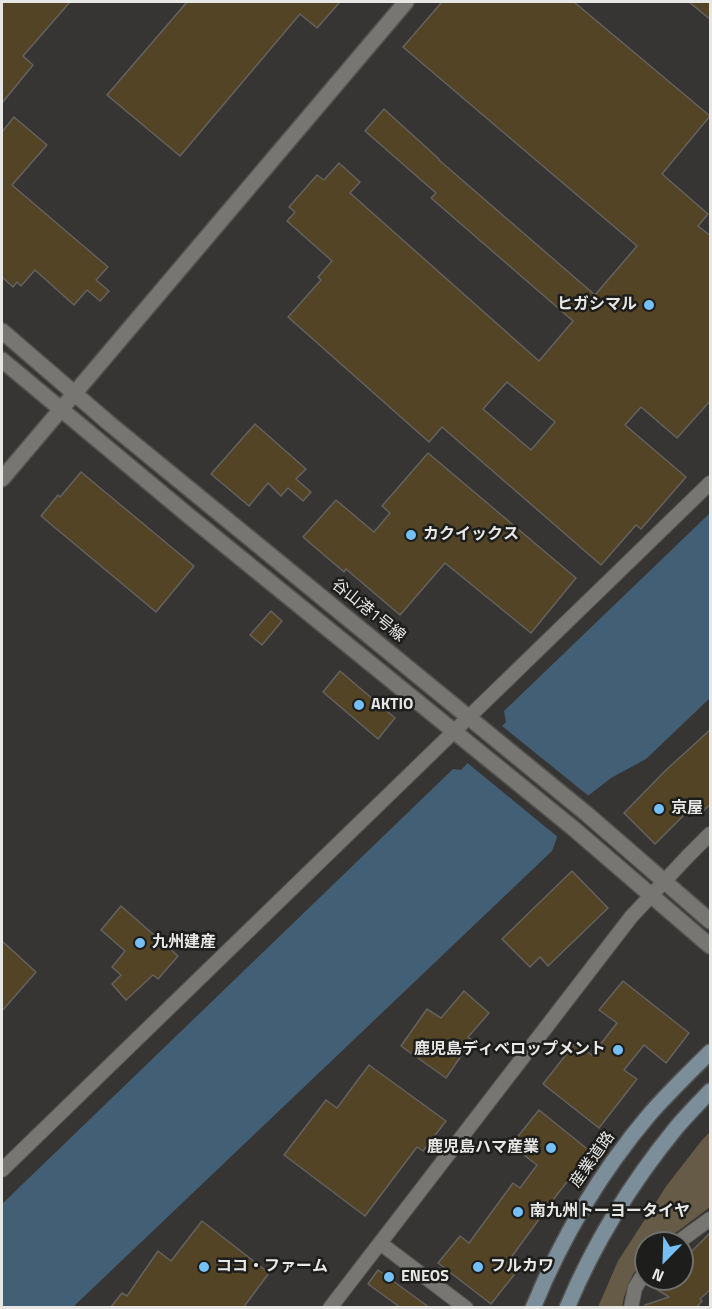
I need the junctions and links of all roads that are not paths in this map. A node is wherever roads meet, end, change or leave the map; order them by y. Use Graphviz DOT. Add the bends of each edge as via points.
graph roads {
  1 [pos="406,2"];
  2 [pos="2,331"];
  3 [pos="2,360"];
  4 [pos="74,392"];
  5 [pos="60,410"];
  6 [pos="2,479"];
  7 [pos="711,483"];
  8 [pos="469,717"];
  9 [pos="453,731"];
  10 [pos="711,834"];
  11 [pos="664,882"];
  12 [pos="652,895"];
  13 [pos="711,921"];
  14 [pos="711,946"];
  15 [pos="711,1052"];
  16 [pos="711,1091"];
  17 [pos="2,1170"];
  18 [pos="711,1219"];
  19 [pos="694,1231"];
  20 [pos="380,1243"];
  21 [pos="634,1291"];
  22 [pos="330,1308"];
  23 [pos="466,1308"];
  24 [pos="533,1308"];
  25 [pos="567,1308"];
  26 [pos="631,1308"];
  1 -- 4 [label="street"];
  2 -- 4 [label="street, 谷山港1号線"];
  3 -- 5 [label="street"];
  4 -- 5 [label="street"];
  4 -- 8 [label="street, 谷山港1号線"];
  5 -- 6 [label="street"];
  5 -- 9 [label="street"];
  7 -- 8 [label="street"];
  8 -- 9 [label="street"];
  8 -- 11 [label="street, 谷山港1号線"];
  9 -- 12 [label="street"];
  9 -- 17 [label="street"];
  10 -- 11 [label="street"];
  11 -- 12 [label="street"];
  11 -- 13 [label="street, 谷山港1号線"];
  12 -- 14 [label="street"];
  12 -- 20 [label="street"];
  15 -- 24 [label="main road, 産業道路" via="650,1114 606,1170 560,1247"];
  16 -- 25 [label="main road" via="676,1127 637,1181 590,1259"];
  18 -- 19 [label="street"];
  20 -- 22 [label="street"];
  20 -- 23 [label="street"];
  21 -- 26 [label="street"];
}
